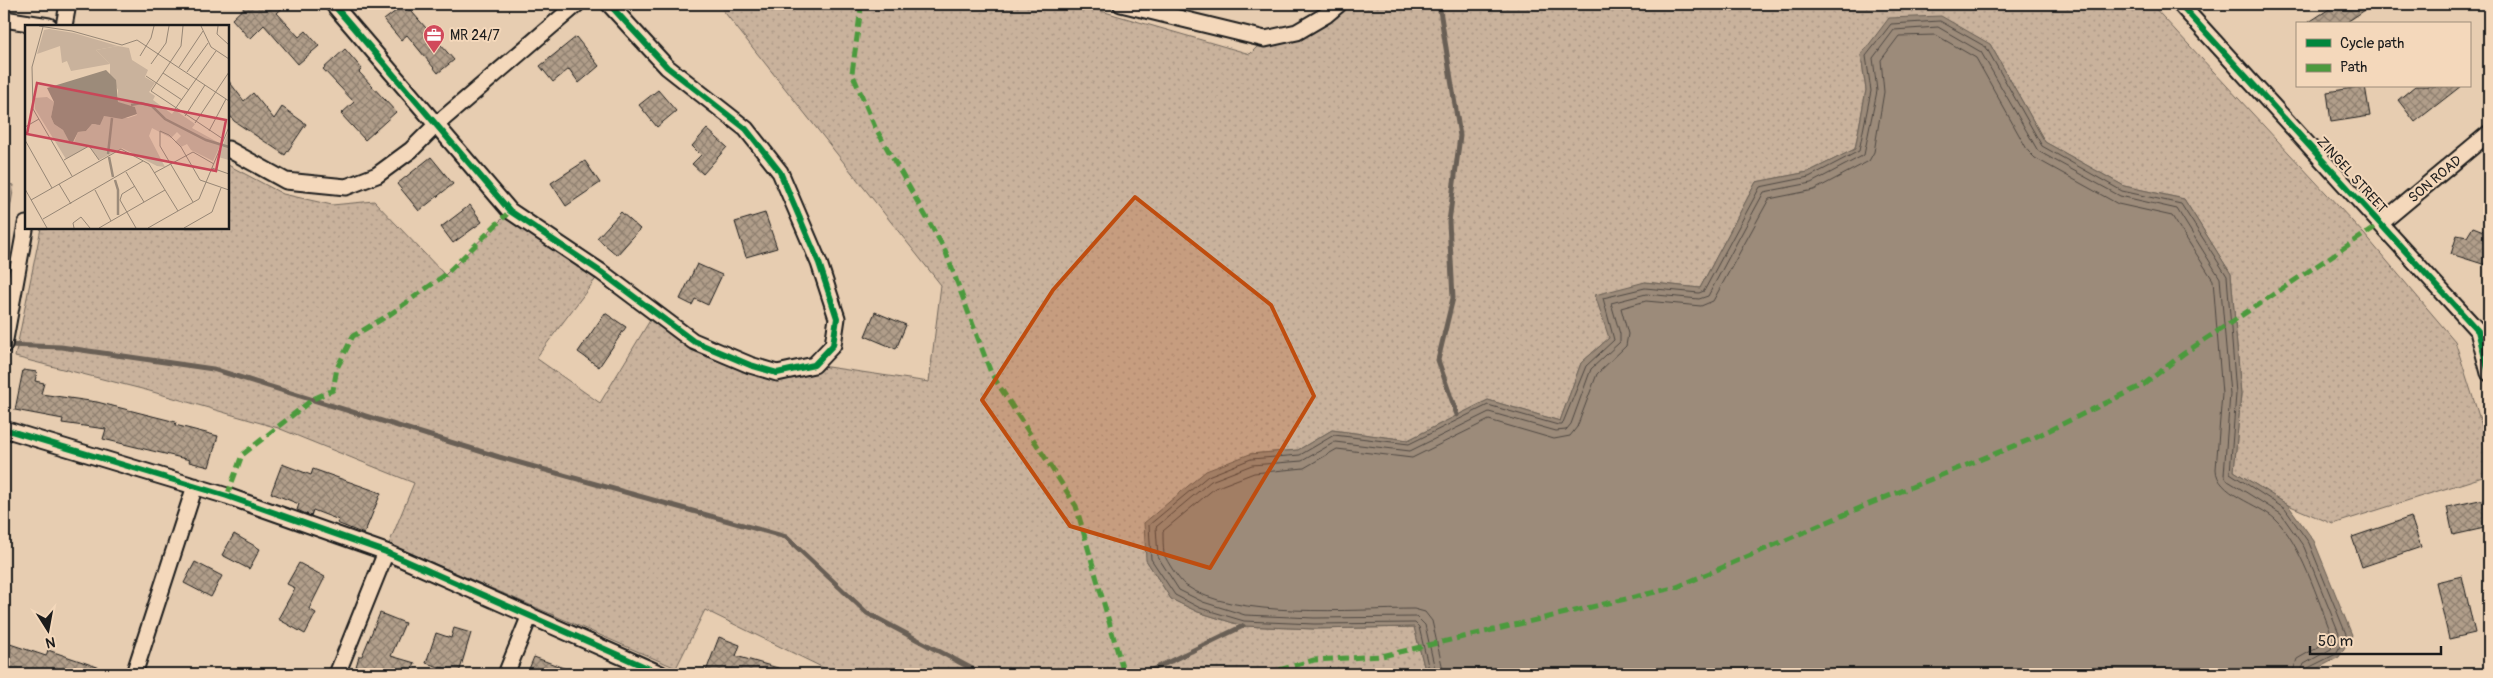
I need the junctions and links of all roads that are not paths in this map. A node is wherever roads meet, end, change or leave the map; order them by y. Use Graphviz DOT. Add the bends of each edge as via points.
graph roads {
  1 [pos="68,4"];
  2 [pos="333,4"];
  3 [pos="577,4"];
  4 [pos="610,4"];
  5 [pos="1120,4"];
  6 [pos="1339,4"];
  7 [pos="2180,4"];
  8 [pos="4,19"];
  9 [pos="43,25"];
  10 [pos="64,25"];
  11 [pos="436,124"];
  12 [pos="2489,134"];
  13 [pos="229,150"];
  14 [pos="2380,224"];
  15 [pos="25,229"];
  16 [pos="2483,329"];
  17 [pos="4,345"];
  18 [pos="2489,372"];
  19 [pos="4,429"];
  20 [pos="195,486"];
  21 [pos="386,552"];
  22 [pos="530,615"];
  23 [pos="134,674"];
  24 [pos="337,674"];
  25 [pos="506,674"];
  26 [pos="661,674"];
  1 -- 10 [label="street"];
  2 -- 11 [label="street"];
  3 -- 11 [label="street"];
  4 -- 11 [label="street" via="667,67 746,129 780,172 819,263 836,318 833,345 814,365 776,373 693,341 510,211"];
  5 -- 6 [label="street" via="1265,39 1297,32"];
  7 -- 14 [label="street, ZINGEL STREET"];
  8 -- 9 [label="street"];
  11 -- 13 [label="street" via="411,150 377,175 346,187 286,181"];
  12 -- 14 [label="street, SON ROAD"];
  14 -- 16 [label="street, ZINGEL STREET"];
  15 -- 17 [label="street"];
  16 -- 18 [label="street, ZINGEL STREET"];
  19 -- 20 [label="street"];
  20 -- 21 [label="street"];
  20 -- 23 [label="street"];
  21 -- 22 [label="street"];
  21 -- 24 [label="street"];
  22 -- 25 [label="street"];
  22 -- 26 [label="street"];
}
